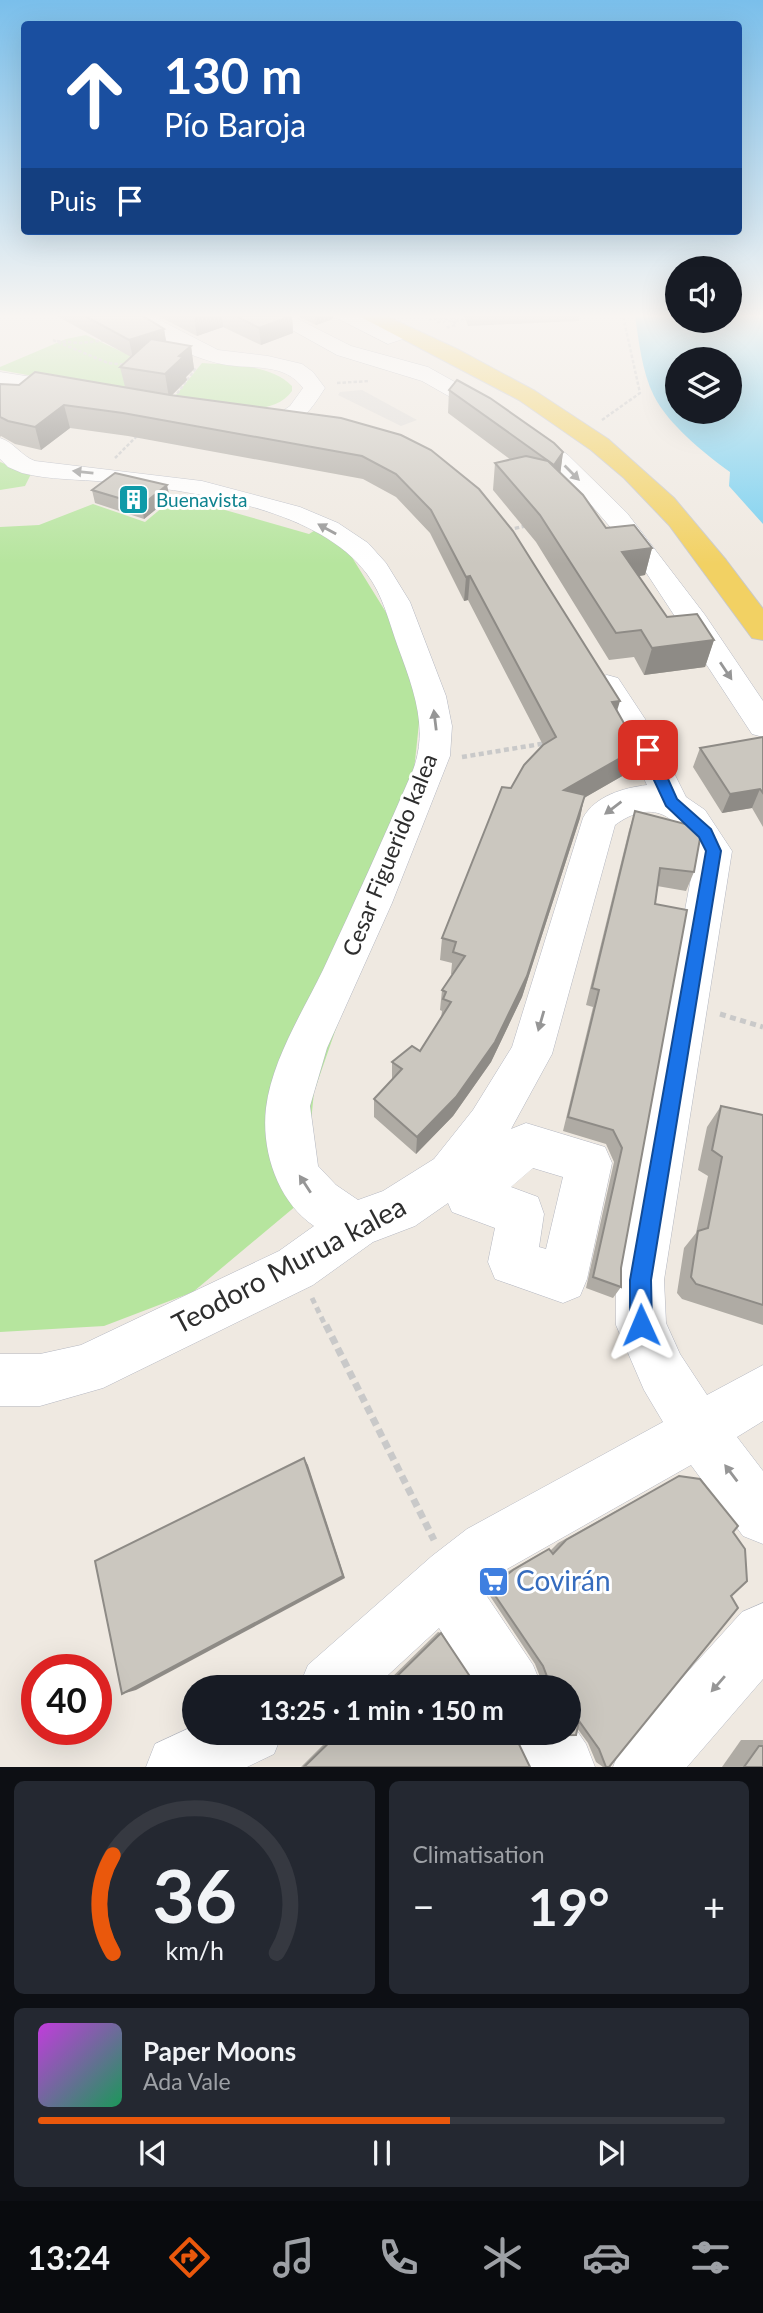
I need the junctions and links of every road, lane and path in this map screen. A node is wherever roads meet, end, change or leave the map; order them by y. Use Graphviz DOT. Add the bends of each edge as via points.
graph roads {
  1 [pos="172,398"];
  2 [pos="309,398"];
  3 [pos="470,398"];
  4 [pos="534,398"];
  5 [pos="632,398"];
  6 [pos="167,405"];
  7 [pos="257,418"];
  8 [pos="282,419"];
  9 [pos="598,423"];
  10 [pos="320,427"];
  11 [pos="143,430"];
  12 [pos="0,445"];
  13 [pos="107,466"];
  14 [pos="533,524"];
  15 [pos="508,530"];
  16 [pos="763,631"];
  17 [pos="607,685"];
  18 [pos="763,726"];
  19 [pos="558,742"];
  20 [pos="453,758"];
  21 [pos="671,802"];
  22 [pos="689,1004"];
  23 [pos="763,1027"];
  24 [pos="357,1225"];
  25 [pos="310,1294"];
  26 [pos="0,1380"];
  27 [pos="763,1391"];
  28 [pos="699,1431"];
  29 [pos="763,1516"];
  30 [pos="449,1580"];
  31 [pos="763,1633"];
  32 [pos="343,1675"];
  33 [pos="505,1675"];
  34 [pos="225,1745"];
  35 [pos="549,1745"];
  36 [pos="178,1767"];
  37 [pos="563,1767"];
  38 [pos="645,1767"];
  1 -- 6 [label="path"];
  2 -- 8 [label="street"];
  3 -- 18 [label="street, one-way" via="561,462 609,509 659,571"];
  4 -- 16 [label="main road" via="628,469 665,504"];
  5 -- 9 [label="path"];
  7 -- 8 [label="street"];
  8 -- 10 [label="street"];
  11 -- 13 [label="path"];
  24 -- 12 [label="street, Cesar Figuerido kalea, one-way" via="320,1204 301,1181 288,1108 306,1049 387,874 435,755 432,702 397,601 358,548 290,512 249,499 174,486 31,468 16,462"];
  14 -- 15 [label="path"];
  17 -- 21 [label="street" via="638,731"];
  19 -- 20 [label="path"];
  21 -- 22 [label="street" via="705,834 714,851"];
  21 -- 24 [label="street, Teodoro Murua kalea, one-way" via="648,796 619,801 600,818 531,1055 489,1125 450,1175 398,1209"];
  22 -- 23 [label="path"];
  22 -- 28 [label="street" via="640,1280 641,1325 662,1373"];
  24 -- 26 [label="street, Teodoro Murua kalea" via="296,1268 85,1370 40,1380"];
  25 -- 30 [label="path"];
  27 -- 28 [label="street"];
  29 -- 28 [label="street, one-way"];
  28 -- 30 [label="street" via="488,1549"];
  30 -- 32 [label="street"];
  30 -- 33 [label="street"];
  31 -- 38 [label="street, one-way"];
  34 -- 36 [label="street"];
  35 -- 37 [label="street"];
}
